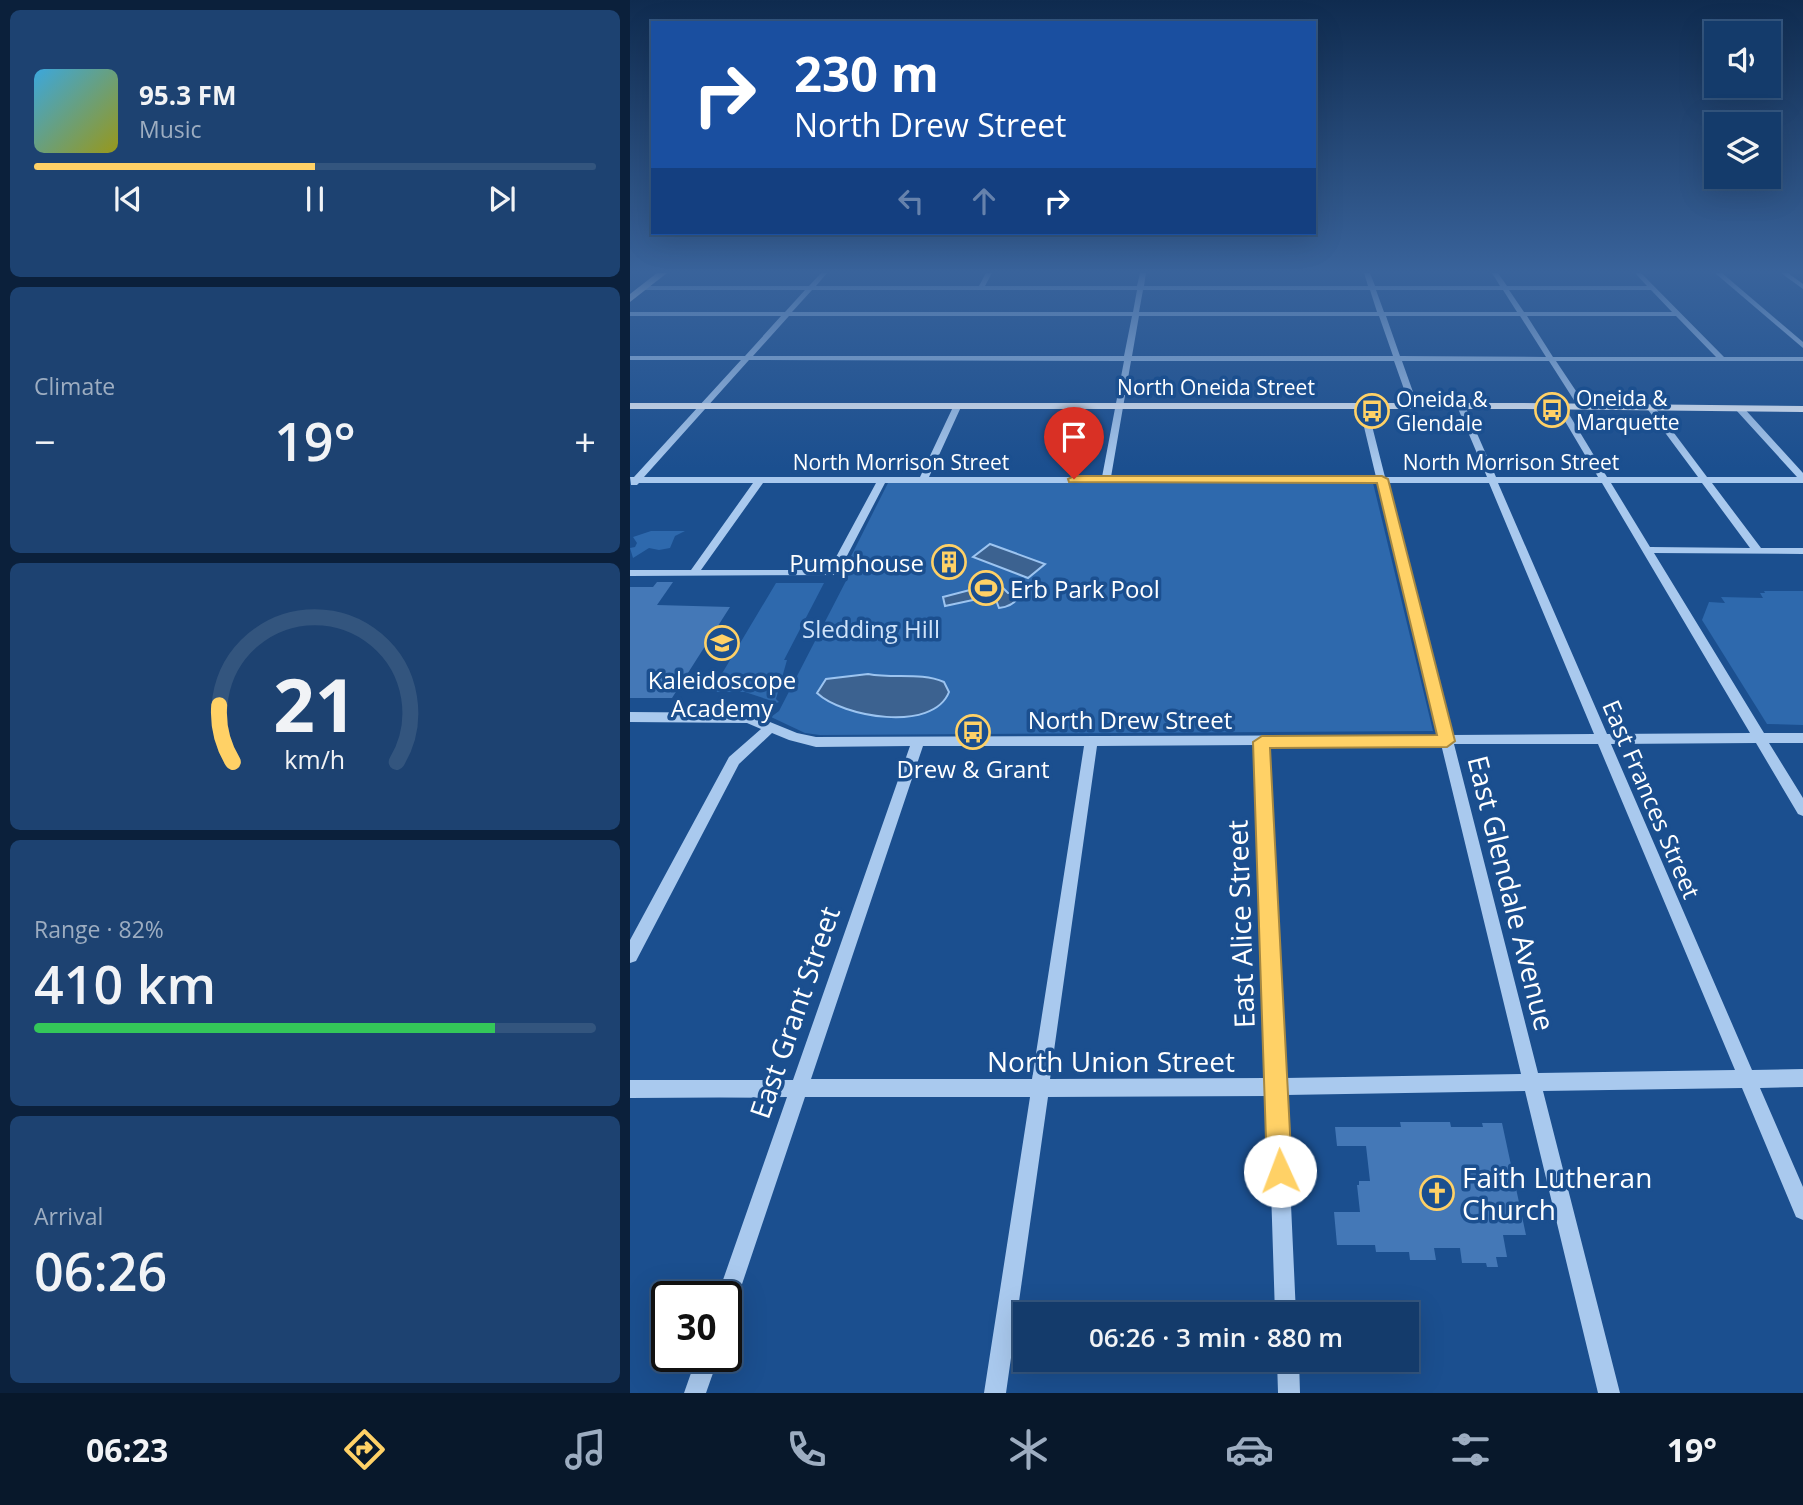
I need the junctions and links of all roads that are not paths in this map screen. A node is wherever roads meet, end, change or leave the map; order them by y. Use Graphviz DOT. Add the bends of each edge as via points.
graph roads {
  1 [pos="766,338"];
  2 [pos="1131,338"];
  3 [pos="1389,338"];
  4 [pos="1537,338"];
  5 [pos="1701,338"];
  6 [pos="630,358"];
  7 [pos="748,358"];
  8 [pos="1127,358"];
  9 [pos="1396,358"];
  10 [pos="1550,358"];
  11 [pos="1722,359"];
  12 [pos="1803,359"];
  13 [pos="630,406"];
  14 [pos="1363,406"];
  15 [pos="1414,406"];
  16 [pos="1461,406"];
  17 [pos="1560,406"];
  18 [pos="1582,406"];
  19 [pos="704,407"];
  20 [pos="957,407"];
  21 [pos="1119,407"];
  22 [pos="1650,407"];
  23 [pos="1739,408"];
  24 [pos="1803,409"];
  25 [pos="1106,479"];
  26 [pos="1382,479"];
  27 [pos="1803,479"];
  28 [pos="760,480"];
  29 [pos="882,480"];
  30 [pos="924,480"];
  31 [pos="1492,480"];
  32 [pos="1605,480"];
  33 [pos="1706,480"];
  34 [pos="632,482"];
  35 [pos="1648,550"];
  36 [pos="1758,551"];
  37 [pos="1803,551"];
  38 [pos="630,573"];
  39 [pos="693,574"];
  40 [pos="630,717"];
  41 [pos="771,727"];
  42 [pos="1803,738"];
  43 [pos="1760,739"];
  44 [pos="1602,740"];
  45 [pos="918,741"];
  46 [pos="1447,741"];
  47 [pos="1091,742"];
  48 [pos="1262,742"];
  49 [pos="1803,810"];
  50 [pos="630,956"];
  51 [pos="1746,1078"];
  52 [pos="1803,1078"];
  53 [pos="1531,1081"];
  54 [pos="1276,1087"];
  55 [pos="1039,1088"];
  56 [pos="630,1089"];
  57 [pos="799,1089"];
  58 [pos="1803,1210"];
  59 [pos="733,1281"];
  60 [pos="1285,1302"];
  61 [pos="702,1372"];
  62 [pos="1288,1372"];
  63 [pos="695,1393"];
  64 [pos="995,1393"];
  65 [pos="1289,1393"];
  66 [pos="1609,1393"];
  1 -- 7 [label="street"];
  2 -- 8 [label="street"];
  3 -- 9 [label="street"];
  4 -- 10 [label="street"];
  5 -- 11 [label="street"];
  6 -- 7 [label="street"];
  7 -- 8 [label="street"];
  7 -- 19 [label="street"];
  8 -- 9 [label="street"];
  8 -- 21 [label="street"];
  9 -- 10 [label="street"];
  9 -- 15 [label="street"];
  10 -- 11 [label="street"];
  10 -- 18 [label="street"];
  11 -- 12 [label="street"];
  13 -- 19 [label="main road, North Oneida Street"];
  14 -- 15 [label="main road, North Oneida Street"];
  14 -- 21 [label="main road, North Oneida Street"];
  14 -- 26 [label="street, East Glendale Avenue"];
  15 -- 16 [label="main road, North Oneida Street"];
  16 -- 17 [label="main road, North Oneida Street"];
  16 -- 31 [label="street, East Frances Street"];
  17 -- 18 [label="main road, North Oneida Street"];
  17 -- 32 [label="street"];
  18 -- 22 [label="main road, North Oneida Street"];
  19 -- 20 [label="main road, North Oneida Street"];
  19 -- 34 [label="street"];
  20 -- 21 [label="main road, North Oneida Street"];
  20 -- 30 [label="street"];
  21 -- 25 [label="street"];
  22 -- 23 [label="main road, North Oneida Street"];
  22 -- 33 [label="street"];
  23 -- 24 [label="main road, North Oneida Street"];
  23 -- 27 [label="street"];
  25 -- 26 [label="street, North Morrison Street"];
  25 -- 30 [label="street, North Morrison Street"];
  26 -- 31 [label="street, North Morrison Street"];
  26 -- 46 [label="street, East Glendale Avenue"];
  27 -- 33 [label="street, North Morrison Street"];
  28 -- 29 [label="street, North Morrison Street"];
  28 -- 34 [label="street, North Morrison Street"];
  28 -- 39 [label="street"];
  29 -- 30 [label="street, North Morrison Street"];
  29 -- 39 [label="street" via="833,573"];
  31 -- 32 [label="street, North Morrison Street"];
  31 -- 44 [label="street, East Frances Street"];
  32 -- 33 [label="street, North Morrison Street"];
  32 -- 35 [label="street"];
  33 -- 36 [label="street"];
  35 -- 36 [label="street"];
  35 -- 43 [label="street"];
  36 -- 37 [label="street"];
  38 -- 39 [label="street"];
  40 -- 41 [label="street, North Drew Street" via="736,716"];
  41 -- 45 [label="street, North Drew Street" via="816,742"];
  41 -- 50 [label="street" via="734,761"];
  42 -- 43 [label="street, North Drew Street"];
  43 -- 44 [label="street, North Drew Street"];
  43 -- 49 [label="street"];
  44 -- 46 [label="street, North Drew Street"];
  44 -- 51 [label="street, East Frances Street"];
  45 -- 47 [label="street, North Drew Street"];
  45 -- 57 [label="street, East Grant Street"];
  46 -- 48 [label="street, North Drew Street"];
  46 -- 53 [label="street, East Glendale Avenue"];
  47 -- 48 [label="street, North Drew Street"];
  47 -- 55 [label="street"];
  48 -- 54 [label="street, East Alice Street"];
  51 -- 52 [label="street, North Union Street"];
  51 -- 53 [label="street, North Union Street"];
  51 -- 58 [label="street, East Frances Street"];
  53 -- 54 [label="street, North Union Street"];
  53 -- 66 [label="street, East Glendale Avenue"];
  54 -- 55 [label="street, North Union Street"];
  54 -- 60 [label="street, East Alice Street"];
  55 -- 57 [label="street, North Union Street"];
  55 -- 64 [label="street"];
  56 -- 57 [label="street, North Union Street"];
  57 -- 59 [label="street, East Grant Street"];
  61 -- 63 [label="street"];
  62 -- 65 [label="street"];
}
